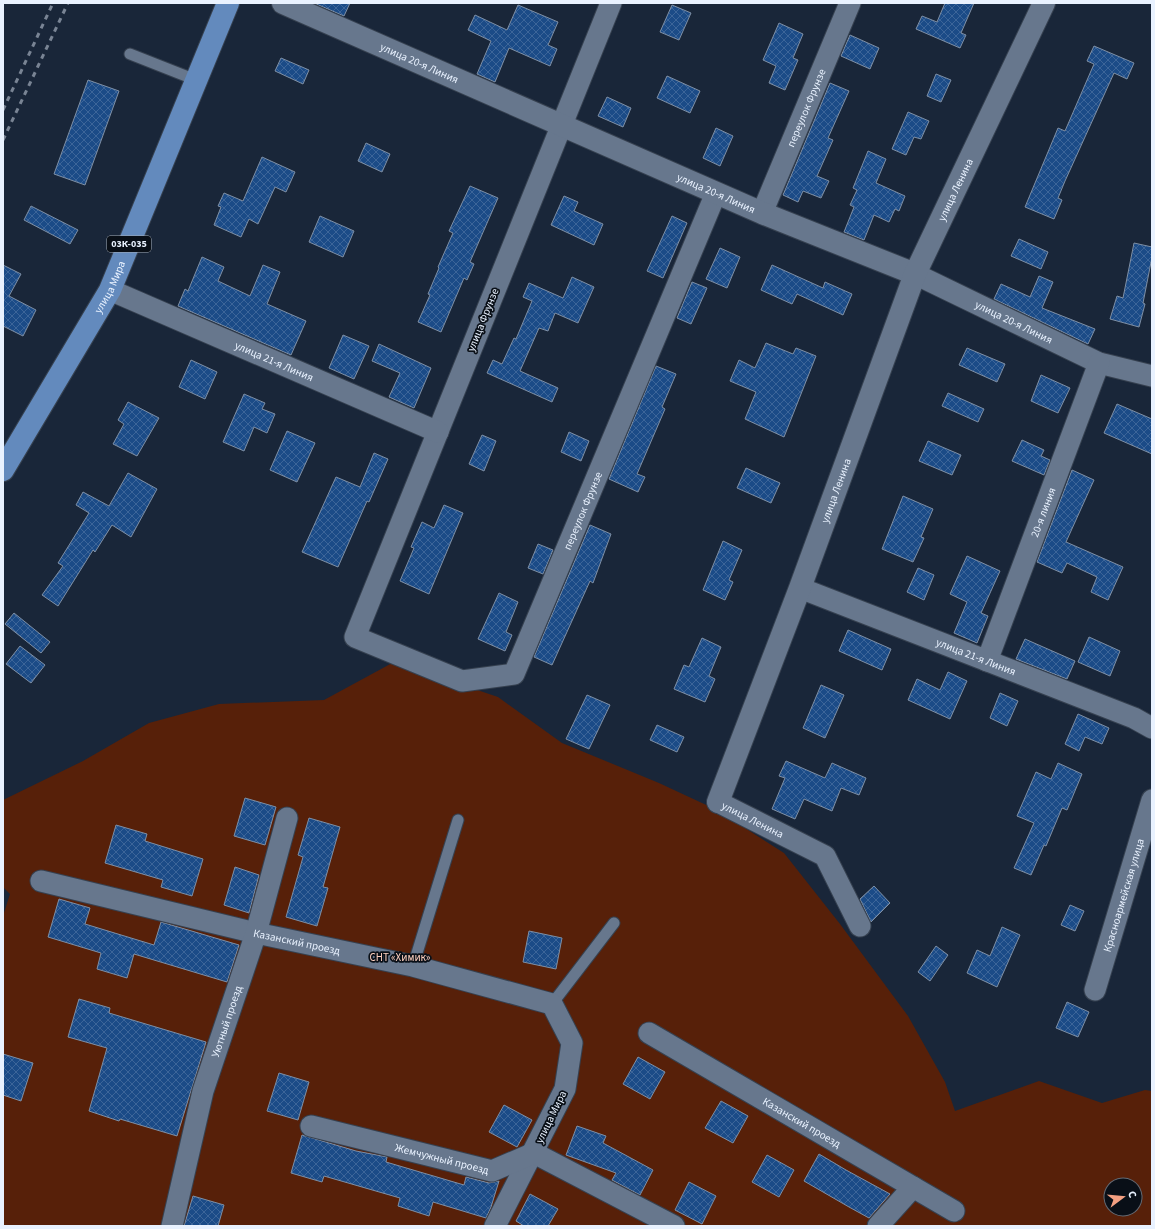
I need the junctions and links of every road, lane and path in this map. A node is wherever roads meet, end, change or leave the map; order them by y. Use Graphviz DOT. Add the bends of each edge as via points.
graph roads {
  1 [pos="228,3"];
  2 [pos="283,3"];
  3 [pos="611,3"];
  4 [pos="850,3"];
  5 [pos="1044,3"];
  6 [pos="130,54"];
  7 [pos="196,80"];
  8 [pos="562,125"];
  9 [pos="716,193"];
  10 [pos="762,213"];
  11 [pos="915,274"];
  12 [pos="110,290"];
  13 [pos="1099,363"];
  14 [pos="1152,376"];
  15 [pos="438,432"];
  16 [pos="3,470"];
  17 [pos="800,588"];
  18 [pos="354,637"];
  19 [pos="988,661"];
  20 [pos="1152,728"];
  21 [pos="1152,800"];
  22 [pos="718,802"];
  23 [pos="287,818"];
  24 [pos="458,820"];
  25 [pos="41,881"];
  26 [pos="614,923"];
  27 [pos="860,926"];
  28 [pos="256,933"];
  29 [pos="413,966"];
  30 [pos="1094,990"];
  31 [pos="552,1004"];
  32 [pos="649,1033"];
  33 [pos="311,1126"];
  34 [pos="534,1153"];
  35 [pos="913,1187"];
  36 [pos="954,1211"];
  37 [pos="172,1226"];
  38 [pos="495,1226"];
  39 [pos="674,1226"];
  40 [pos="878,1226"];
  1 -- 7 [label="main road, улица Мира / 03К-035"];
  2 -- 8 [label="main road, улица 20-я Линия"];
  3 -- 8 [label="street, улица Фрунзе"];
  4 -- 10 [label="street, переулок Фрунзе"];
  5 -- 11 [label="main road, улица Ленина"];
  6 -- 7 [label="lane"];
  7 -- 12 [label="main road, улица Мира / 03К-035"];
  8 -- 9 [label="main road, улица 20-я Линия"];
  8 -- 15 [label="street, улица Фрунзе"];
  9 -- 10 [label="main road, улица 20-я Линия"];
  9 -- 18 [label="street, переулок Фрунзе" via="514,674 462,681"];
  10 -- 11 [label="main road, улица 20-я Линия"];
  11 -- 13 [label="street, улица 20-я Линия"];
  11 -- 17 [label="main road, улица Ленина"];
  12 -- 15 [label="street, улица 21-я Линия"];
  12 -- 16 [label="main road, улица Мира / 03К-035"];
  13 -- 14 [label="street, улица 20-я Линия"];
  13 -- 19 [label="street, 20-я линия"];
  15 -- 18 [label="street, улица Фрунзе"];
  17 -- 19 [label="street, улица 21-я Линия"];
  17 -- 22 [label="main road, улица Ленина"];
  19 -- 20 [label="street, улица 21-я Линия" via="1134,718"];
  21 -- 30 [label="street, Красноармейская улица"];
  22 -- 27 [label="street, улица Ленина" via="826,856"];
  23 -- 28 [label="street, Уютный проезд"];
  24 -- 29 [label="lane"];
  25 -- 28 [label="street, Казанский проезд"];
  26 -- 31 [label="lane"];
  28 -- 29 [label="street, Казанский проезд"];
  28 -- 37 [label="street, Уютный проезд" via="203,1091"];
  29 -- 31 [label="street, Казанский проезд"];
  31 -- 34 [label="street, улица Мира" via="572,1043 565,1089"];
  32 -- 35 [label="street, Казанский проезд"];
  33 -- 34 [label="street, Жемчужный проезд" via="492,1171"];
  34 -- 38 [label="street, улица Мира"];
  34 -- 39 [label="street"];
  35 -- 36 [label="street, Казанский проезд"];
  35 -- 40 [label="street"];
}
